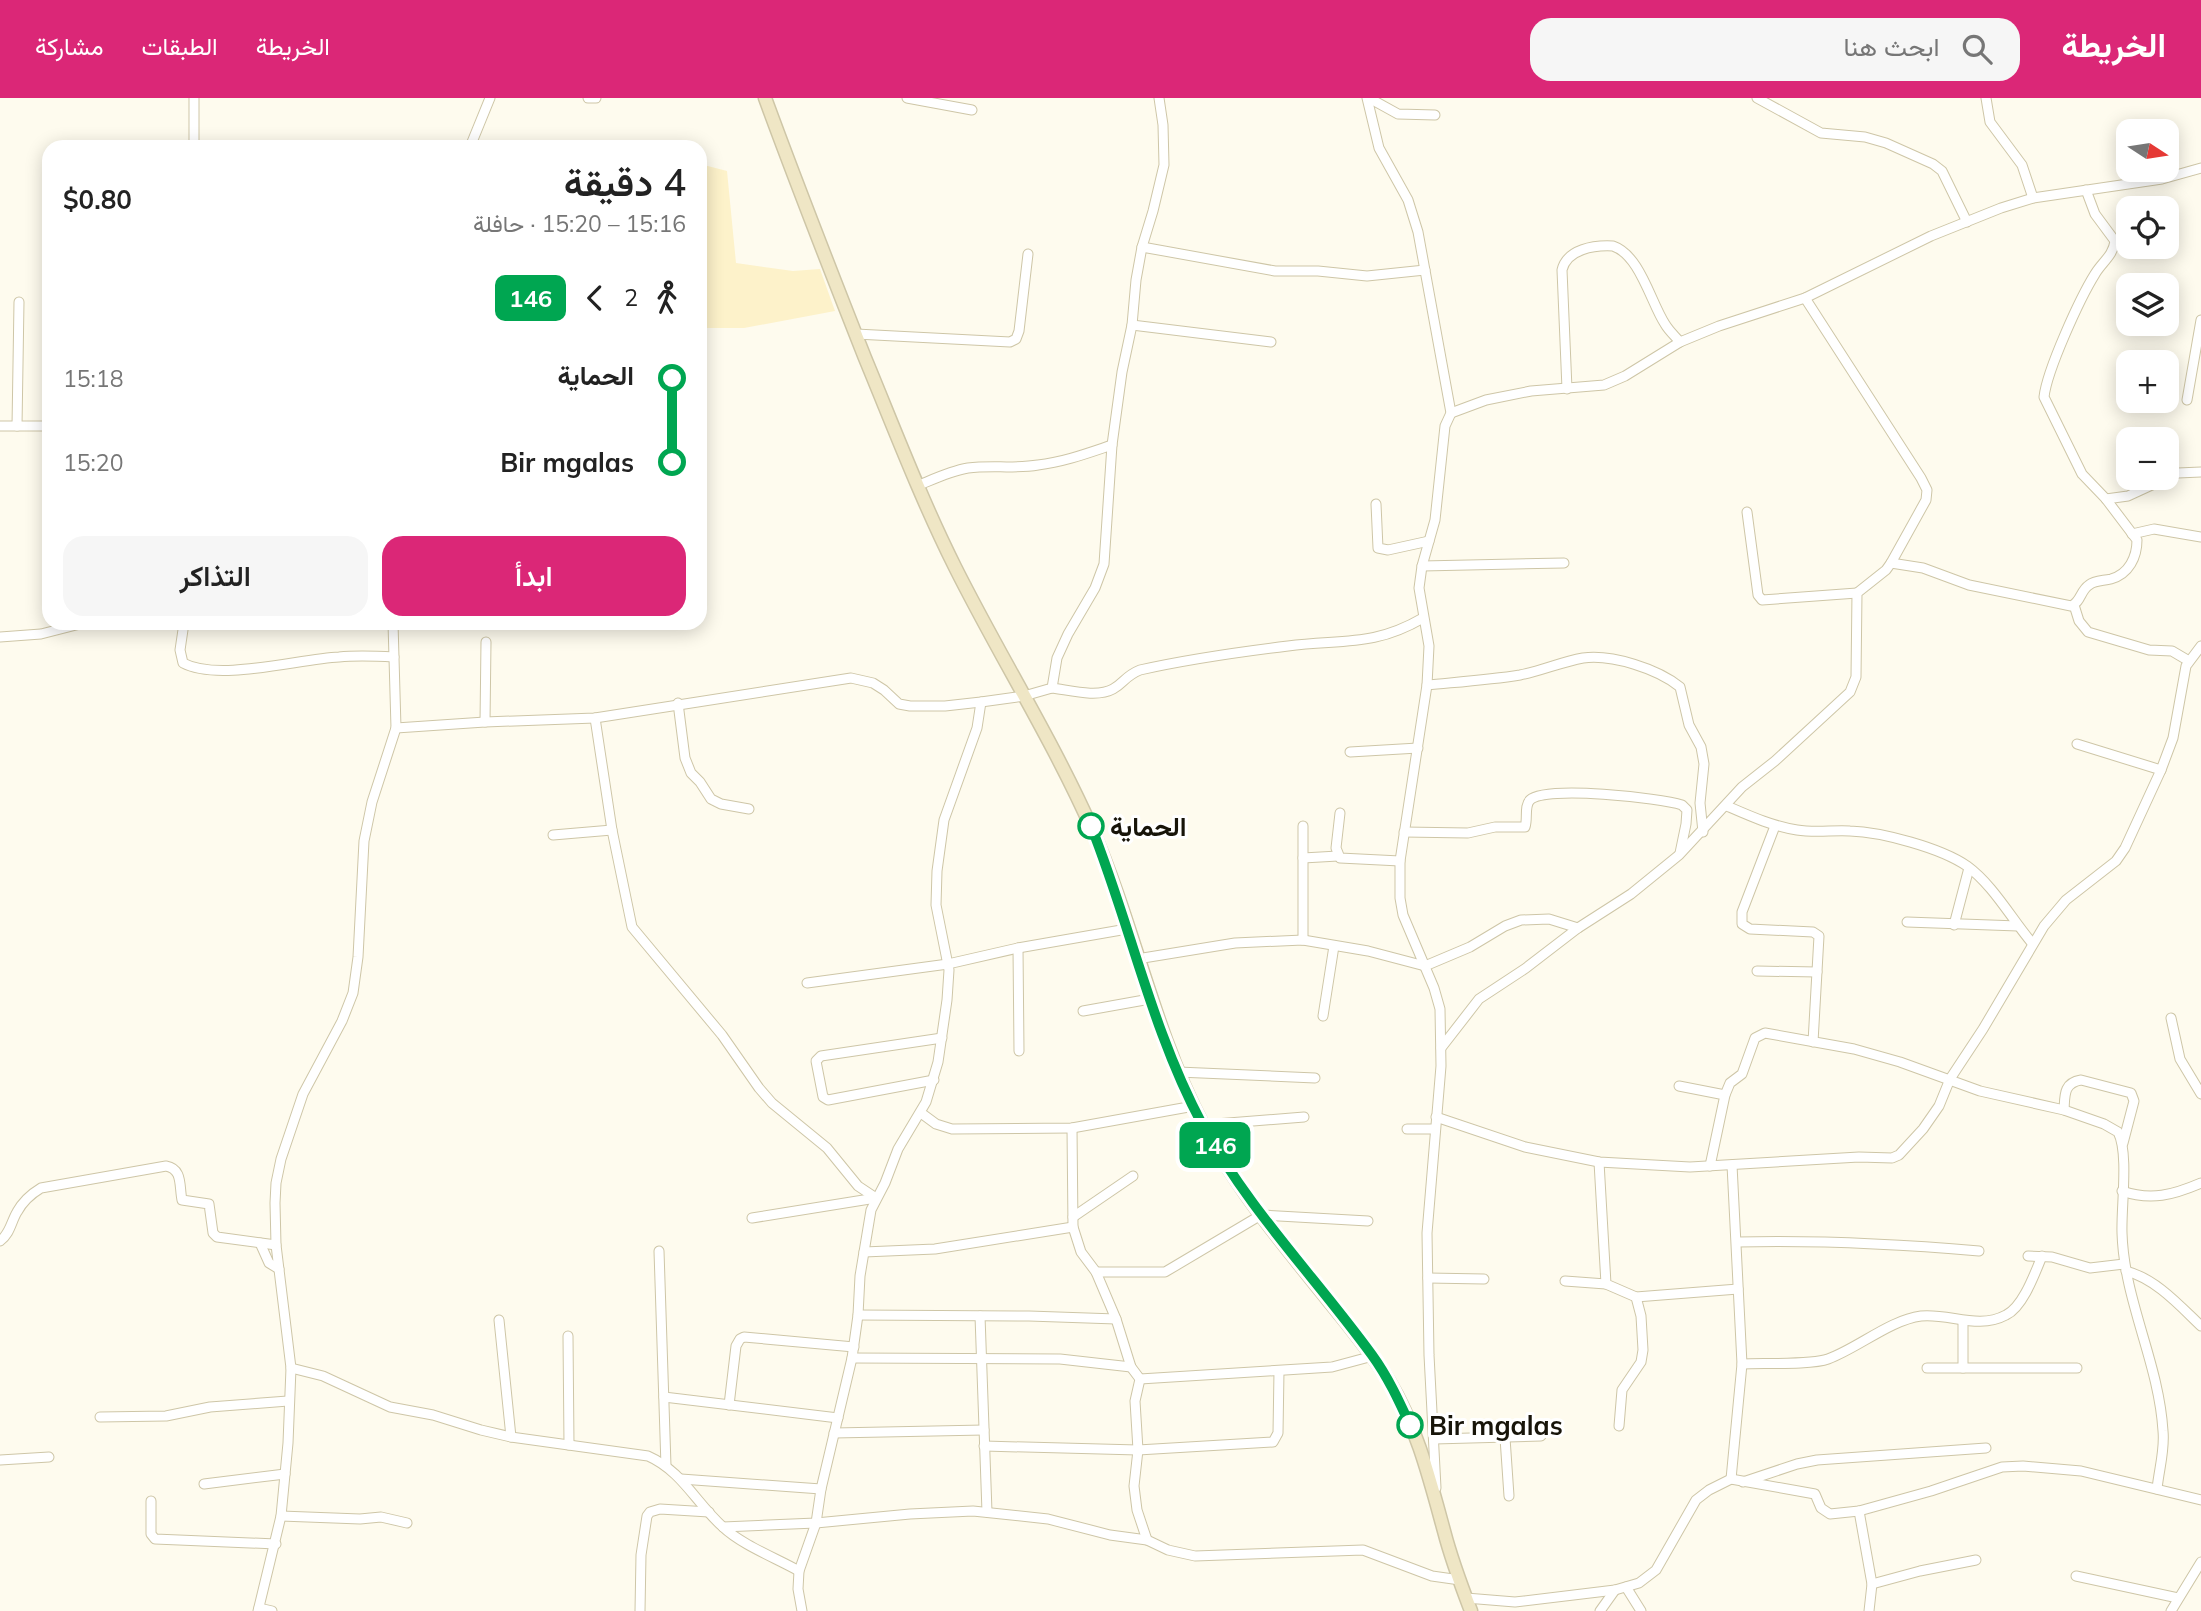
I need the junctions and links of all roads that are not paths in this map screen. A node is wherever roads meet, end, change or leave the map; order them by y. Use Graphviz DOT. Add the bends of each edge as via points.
graph roads {
  1 [pos="194,98"];
  2 [pos="490,98"];
  3 [pos="588,98"];
  4 [pos="596,98"];
  5 [pos="765,98"];
  6 [pos="907,98"];
  7 [pos="1159,98"];
  8 [pos="1368,98"];
  9 [pos="1757,98"];
  10 [pos="1986,98"];
  11 [pos="972,110"];
  12 [pos="1436,115"];
  13 [pos="194,140"];
  14 [pos="473,140"];
  15 [pos="2201,168"];
  16 [pos="2086,190"];
  17 [pos="2033,198"];
  18 [pos="1967,222"];
  19 [pos="1142,247"];
  20 [pos="1028,254"];
  21 [pos="1425,270"];
  22 [pos="1805,298"];
  23 [pos="19,302"];
  24 [pos="2201,320"];
  25 [pos="1132,325"];
  26 [pos="856,334"];
  27 [pos="1271,342"];
  28 [pos="1680,342"];
  29 [pos="1567,389"];
  30 [pos="2188,400"];
  31 [pos="1451,413"];
  32 [pos="0,426"];
  33 [pos="17,426"];
  34 [pos="42,426"];
  35 [pos="1112,445"];
  36 [pos="2201,472"];
  37 [pos="917,486"];
  38 [pos="2106,499"];
  39 [pos="1376,504"];
  40 [pos="1747,512"];
  41 [pos="2132,534"];
  42 [pos="2201,537"];
  43 [pos="1429,541"];
  44 [pos="1564,563"];
  45 [pos="1891,563"];
  46 [pos="1422,566"];
  47 [pos="1857,593"];
  48 [pos="2074,605"];
  49 [pos="1423,618"];
  50 [pos="57,630"];
  51 [pos="183,630"];
  52 [pos="393,630"];
  53 [pos="0,637"];
  54 [pos="486,642"];
  55 [pos="2201,646"];
  56 [pos="394,657"];
  57 [pos="2189,661"];
  58 [pos="1427,685"];
  59 [pos="1052,688"];
  60 [pos="1024,696"];
  61 [pos="981,702"];
  62 [pos="678,704"];
  63 [pos="595,718"];
  64 [pos="485,722"];
  65 [pos="396,728"];
  66 [pos="2077,744"];
  67 [pos="1418,748"];
  68 [pos="1350,752"];
  69 [pos="2161,770"];
  70 [pos="1727,806"];
  71 [pos="749,809"];
  72 [pos="1340,813"];
  73 [pos="1775,826"];
  74 [pos="1303,827"];
  75 [pos="612,830"];
  76 [pos="1404,832"];
  77 [pos="1703,832"];
  78 [pos="553,835"];
  79 [pos="1679,855"];
  80 [pos="1338,856"];
  81 [pos="1303,858"];
  82 [pos="1400,862"];
  83 [pos="1969,868"];
  84 [pos="1907,922"];
  85 [pos="1954,925"];
  86 [pos="2018,926"];
  87 [pos="1578,928"];
  88 [pos="1127,929"];
  89 [pos="1303,940"];
  90 [pos="2032,943"];
  91 [pos="1334,946"];
  92 [pos="1018,948"];
  93 [pos="1137,959"];
  94 [pos="948,964"];
  95 [pos="1425,966"];
  96 [pos="1757,971"];
  97 [pos="1817,972"];
  98 [pos="807,983"];
  99 [pos="1150,999"];
  100 [pos="1083,1011"];
  101 [pos="1323,1016"];
  102 [pos="2171,1018"];
  103 [pos="942,1038"];
  104 [pos="1813,1042"];
  105 [pos="1441,1048"];
  106 [pos="1019,1051"];
  107 [pos="1178,1072"];
  108 [pos="1315,1078"];
  109 [pos="1950,1079"];
  110 [pos="933,1080"];
  111 [pos="1679,1086"];
  112 [pos="2201,1094"];
  113 [pos="1725,1095"];
  114 [pos="1194,1106"];
  115 [pos="2064,1110"];
  116 [pos="921,1113"];
  117 [pos="1436,1117"];
  118 [pos="1304,1118"];
  119 [pos="1203,1125"];
  120 [pos="1072,1128"];
  121 [pos="1407,1129"];
  122 [pos="1434,1129"];
  123 [pos="2122,1145"];
  124 [pos="1599,1163"];
  125 [pos="1732,1165"];
  126 [pos="1710,1166"];
  127 [pos="1133,1176"];
  128 [pos="2201,1183"];
  129 [pos="2122,1191"];
  130 [pos="876,1198"];
  131 [pos="1261,1215"];
  132 [pos="752,1218"];
  133 [pos="1368,1221"];
  134 [pos="1073,1222"];
  135 [pos="0,1241"];
  136 [pos="1737,1242"];
  137 [pos="260,1243"];
  138 [pos="276,1245"];
  139 [pos="659,1251"];
  140 [pos="1979,1251"];
  141 [pos="864,1252"];
  142 [pos="2028,1256"];
  143 [pos="2042,1256"];
  144 [pos="2125,1267"];
  145 [pos="279,1269"];
  146 [pos="1096,1272"];
  147 [pos="1428,1278"];
  148 [pos="1484,1279"];
  149 [pos="1564,1281"];
  150 [pos="1606,1284"];
  151 [pos="1738,1289"];
  152 [pos="1636,1297"];
  153 [pos="858,1315"];
  154 [pos="980,1316"];
  155 [pos="1116,1319"];
  156 [pos="499,1320"];
  157 [pos="1963,1321"];
  158 [pos="2201,1326"];
  159 [pos="568,1336"];
  160 [pos="853,1352"];
  161 [pos="1373,1356"];
  162 [pos="980,1359"];
  163 [pos="1742,1364"];
  164 [pos="1131,1367"];
  165 [pos="291,1368"];
  166 [pos="1927,1368"];
  167 [pos="1963,1368"];
  168 [pos="2077,1368"];
  169 [pos="1279,1371"];
  170 [pos="1140,1379"];
  171 [pos="664,1396"];
  172 [pos="288,1401"];
  173 [pos="729,1405"];
  174 [pos="100,1417"];
  175 [pos="838,1418"];
  176 [pos="1619,1426"];
  177 [pos="984,1430"];
  178 [pos="834,1433"];
  179 [pos="1541,1436"];
  180 [pos="511,1437"];
  181 [pos="1505,1438"];
  182 [pos="1434,1439"];
  183 [pos="569,1445"];
  184 [pos="984,1446"];
  185 [pos="1986,1448"];
  186 [pos="1138,1450"];
  187 [pos="49,1457"];
  188 [pos="0,1460"];
  189 [pos="666,1466"];
  190 [pos="285,1474"];
  191 [pos="681,1479"];
  192 [pos="1731,1479"];
  193 [pos="1741,1483"];
  194 [pos="204,1484"];
  195 [pos="821,1489"];
  196 [pos="2157,1489"];
  197 [pos="1509,1496"];
  198 [pos="2201,1500"];
  199 [pos="151,1501"];
  200 [pos="1437,1504"];
  201 [pos="1859,1511"];
  202 [pos="709,1512"];
  203 [pos="987,1512"];
  204 [pos="281,1516"];
  205 [pos="407,1523"];
  206 [pos="816,1523"];
  207 [pos="723,1527"];
  208 [pos="1147,1540"];
  209 [pos="275,1544"];
  210 [pos="1976,1560"];
  211 [pos="2201,1562"];
  212 [pos="799,1570"];
  213 [pos="2076,1576"];
  214 [pos="1460,1580"];
  215 [pos="1872,1584"];
  216 [pos="1626,1587"];
  217 [pos="1615,1590"];
  218 [pos="1466,1598"];
  219 [pos="2178,1598"];
  220 [pos="259,1610"];
  221 [pos="272,1611"];
  222 [pos="640,1611"];
  223 [pos="802,1611"];
  224 [pos="1471,1611"];
  225 [pos="1600,1611"];
  226 [pos="1641,1611"];
  227 [pos="1869,1611"];
  228 [pos="2171,1611"];
  1 -- 13 [label="street"];
  2 -- 14 [label="street"];
  3 -- 4 [label="street"];
  5 -- 26 [label="main road"];
  6 -- 11 [label="street"];
  7 -- 19 [label="street" via="1164,164"];
  8 -- 12 [label="street" via="1398,114"];
  8 -- 21 [label="street" via="1379,148 1408,200"];
  9 -- 18 [label="street" via="1821,133 1865,137 1934,164"];
  10 -- 17 [label="street" via="1990,122 2022,165"];
  15 -- 16 [label="street"];
  16 -- 17 [label="street"];
  16 -- 38 [label="street" via="2095,214 2115,242 2114,249 2095,272 2074,313 2044,397 2082,474"];
  17 -- 18 [label="street"];
  18 -- 22 [label="street"];
  19 -- 21 [label="street" via="1275,271 1367,276"];
  19 -- 25 [label="street"];
  20 -- 26 [label="street" via="1019,331 1010,342"];
  21 -- 31 [label="street"];
  22 -- 28 [label="street"];
  22 -- 45 [label="street" via="1927,490"];
  23 -- 33 [label="street"];
  24 -- 30 [label="street"];
  25 -- 27 [label="street"];
  25 -- 35 [label="street"];
  26 -- 37 [label="main road"];
  28 -- 29 [label="street" via="1604,385"];
  28 -- 29 [label="street" via="1665,324 1628,256 1613,246 1582,249 1566,259 1562,270"];
  29 -- 31 [label="street" via="1486,400"];
  31 -- 43 [label="street" via="1440,455"];
  32 -- 33 [label="street"];
  33 -- 34 [label="street"];
  35 -- 37 [label="street" via="1043,465 950,472"];
  35 -- 59 [label="street" via="1104,564 1058,657"];
  36 -- 38 [label="street" via="2178,473 2128,496"];
  37 -- 60 [label="main road"];
  38 -- 41 [label="street"];
  39 -- 43 [label="street" via="1378,548"];
  40 -- 47 [label="street" via="1762,600"];
  41 -- 42 [label="street" via="2154,529"];
  41 -- 48 [label="street" via="2137,540 2134,560 2118,576 2086,587"];
  43 -- 46 [label="street"];
  44 -- 46 [label="street"];
  45 -- 47 [label="street"];
  45 -- 48 [label="street" via="1923,568 1969,585"];
  46 -- 49 [label="street"];
  47 -- 70 [label="street" via="1856,677 1850,692 1742,787"];
  48 -- 57 [label="street" via="2079,621 2093,634 2149,650 2169,650"];
  49 -- 58 [label="street" via="1429,646"];
  49 -- 59 [label="street" via="1403,630 1368,640 1285,646 1140,670 1111,690"];
  50 -- 53 [label="street"];
  51 -- 56 [label="street" via="183,663 192,668"];
  52 -- 56 [label="street"];
  54 -- 64 [label="street"];
  55 -- 57 [label="street"];
  56 -- 65 [label="street"];
  57 -- 69 [label="street" via="2173,738"];
  58 -- 67 [label="street"];
  58 -- 77 [label="street" via="1486,680 1597,657 1662,674 1680,687 1689,725 1701,747"];
  59 -- 60 [label="street"];
  60 -- 61 [label="street"];
  60 -- 88 [label="main road" via="1091,826"];
  61 -- 62 [label="street" via="903,705 873,683 851,678"];
  61 -- 94 [label="street" via="941,838 936,905"];
  62 -- 63 [label="street"];
  62 -- 71 [label="street" via="691,773 711,799"];
  63 -- 64 [label="street"];
  63 -- 75 [label="street"];
  64 -- 65 [label="street"];
  65 -- 138 [label="street" via="372,802 365,841 353,993 308,1081 285,1149 276,1183"];
  66 -- 69 [label="street"];
  67 -- 68 [label="street"];
  67 -- 76 [label="street"];
  69 -- 90 [label="street" via="2116,860 2066,900"];
  70 -- 73 [label="street"];
  70 -- 77 [label="street"];
  72 -- 80 [label="street"];
  73 -- 83 [label="street" via="1881,834"];
  73 -- 97 [label="street" via="1742,912 1742,924 1750,929 1816,933"];
  74 -- 81 [label="street"];
  75 -- 78 [label="street"];
  75 -- 130 [label="street" via="636,933 772,1103 827,1148 858,1186"];
  76 -- 79 [label="street" via="1468,833 1525,827 1531,800 1555,793 1584,793 1682,805 1687,810"];
  76 -- 82 [label="street"];
  77 -- 79 [label="street"];
  79 -- 87 [label="street"];
  80 -- 81 [label="street"];
  80 -- 82 [label="street"];
  81 -- 89 [label="street"];
  82 -- 95 [label="street" via="1403,915"];
  83 -- 85 [label="street"];
  83 -- 86 [label="street"];
  84 -- 85 [label="street"];
  85 -- 86 [label="street"];
  86 -- 90 [label="street"];
  87 -- 95 [label="street" via="1549,919 1521,920"];
  87 -- 105 [label="street" via="1479,999"];
  88 -- 92 [label="street"];
  88 -- 93 [label="main road"];
  89 -- 91 [label="street"];
  89 -- 93 [label="street" via="1235,943"];
  90 -- 109 [label="street"];
  91 -- 95 [label="street"];
  91 -- 101 [label="street"];
  92 -- 94 [label="street"];
  92 -- 106 [label="street"];
  93 -- 99 [label="main road"];
  94 -- 98 [label="street"];
  94 -- 103 [label="street"];
  95 -- 105 [label="street" via="1440,1009"];
  96 -- 97 [label="street"];
  97 -- 104 [label="street"];
  99 -- 100 [label="street"];
  99 -- 107 [label="main road"];
  102 -- 112 [label="street" via="2180,1059"];
  103 -- 110 [label="street"];
  103 -- 110 [label="street" via="821,1056 816,1061 823,1097 828,1100"];
  104 -- 109 [label="street" via="1854,1049"];
  104 -- 113 [label="street" via="1761,1033 1742,1073"];
  105 -- 117 [label="street"];
  107 -- 108 [label="street"];
  107 -- 114 [label="main road"];
  109 -- 115 [label="street" via="1980,1091"];
  109 -- 125 [label="street" via="1939,1106 1899,1156"];
  110 -- 116 [label="street"];
  111 -- 113 [label="street"];
  113 -- 126 [label="street"];
  114 -- 119 [label="main road"];
  114 -- 120 [label="street"];
  115 -- 123 [label="street" via="2118,1132"];
  115 -- 123 [label="street" via="2065,1091 2075,1081 2131,1093 2134,1101"];
  116 -- 120 [label="street" via="952,1129"];
  116 -- 130 [label="street"];
  117 -- 122 [label="street"];
  117 -- 124 [label="street" via="1525,1147"];
  118 -- 119 [label="street"];
  119 -- 131 [label="main road"];
  120 -- 134 [label="street"];
  121 -- 122 [label="street"];
  122 -- 147 [label="street"];
  123 -- 129 [label="street"];
  124 -- 126 [label="street"];
  124 -- 150 [label="street"];
  125 -- 126 [label="street"];
  125 -- 136 [label="street"];
  127 -- 134 [label="street"];
  128 -- 129 [label="street" via="2159,1197"];
  129 -- 144 [label="street"];
  130 -- 132 [label="street"];
  130 -- 141 [label="street"];
  131 -- 133 [label="street"];
  131 -- 146 [label="street" via="1166,1272"];
  131 -- 161 [label="main road"];
  134 -- 141 [label="street" via="935,1249"];
  134 -- 146 [label="street" via="1081,1252"];
  135 -- 137 [label="street" via="19,1208 41,1188 166,1166 178,1172 182,1199 210,1206 215,1235"];
  136 -- 140 [label="street" via="1895,1243"];
  136 -- 151 [label="street"];
  137 -- 138 [label="street"];
  137 -- 145 [label="street" via="269,1263"];
  138 -- 145 [label="street"];
  139 -- 171 [label="street"];
  141 -- 153 [label="street"];
  142 -- 143 [label="street"];
  143 -- 144 [label="street" via="2090,1268"];
  143 -- 157 [label="street" via="2026,1293 2007,1315"];
  144 -- 158 [label="street" via="2149,1281"];
  144 -- 196 [label="street" via="2149,1351 2163,1430"];
  145 -- 165 [label="street"];
  146 -- 155 [label="street"];
  147 -- 148 [label="street"];
  147 -- 182 [label="street"];
  149 -- 150 [label="street"];
  150 -- 152 [label="street"];
  151 -- 152 [label="street"];
  151 -- 163 [label="street"];
  152 -- 176 [label="street" via="1643,1350 1641,1362 1622,1390"];
  153 -- 154 [label="street"];
  153 -- 160 [label="street"];
  154 -- 155 [label="street"];
  154 -- 162 [label="street"];
  155 -- 164 [label="street"];
  156 -- 180 [label="street"];
  157 -- 163 [label="street" via="1918,1317 1827,1359"];
  157 -- 167 [label="street"];
  159 -- 183 [label="street"];
  160 -- 162 [label="street"];
  160 -- 173 [label="street" via="744,1337 736,1346"];
  160 -- 175 [label="street"];
  161 -- 169 [label="street" via="1332,1367"];
  161 -- 200 [label="main road" via="1410,1425"];
  162 -- 164 [label="street" via="1060,1359"];
  162 -- 177 [label="street"];
  163 -- 192 [label="street"];
  164 -- 170 [label="street"];
  165 -- 172 [label="street"];
  165 -- 180 [label="street" via="323,1376 390,1408"];
  166 -- 167 [label="street"];
  167 -- 168 [label="street"];
  169 -- 170 [label="street"];
  169 -- 186 [label="street" via="1279,1433 1273,1442"];
  170 -- 186 [label="street" via="1135,1401"];
  171 -- 173 [label="street"];
  171 -- 189 [label="street"];
  172 -- 174 [label="street" via="210,1407 166,1416"];
  172 -- 190 [label="street"];
  173 -- 175 [label="street"];
  175 -- 178 [label="street"];
  177 -- 178 [label="street"];
  177 -- 184 [label="street"];
  178 -- 195 [label="street"];
  179 -- 181 [label="street"];
  180 -- 183 [label="street"];
  181 -- 182 [label="street"];
  181 -- 197 [label="street"];
  182 -- 200 [label="street"];
  183 -- 189 [label="street" via="639,1454"];
  184 -- 186 [label="street"];
  184 -- 203 [label="street"];
  185 -- 193 [label="street" via="1817,1460"];
  186 -- 208 [label="street" via="1134,1486"];
  187 -- 188 [label="street"];
  189 -- 191 [label="street"];
  190 -- 194 [label="street"];
  190 -- 204 [label="street"];
  191 -- 195 [label="street"];
  191 -- 202 [label="street"];
  192 -- 193 [label="street"];
  192 -- 216 [label="street" via="1696,1500 1656,1570"];
  193 -- 201 [label="street" via="1815,1494 1821,1508 1830,1514"];
  195 -- 206 [label="street"];
  196 -- 198 [label="street"];
  196 -- 201 [label="street" via="2081,1471 2002,1467"];
  199 -- 209 [label="street" via="150,1534 155,1539"];
  200 -- 214 [label="main road"];
  201 -- 215 [label="street"];
  202 -- 207 [label="street"];
  202 -- 222 [label="street" via="660,1509 647,1516 640,1555"];
  203 -- 206 [label="street"];
  203 -- 208 [label="street" via="1048,1519"];
  204 -- 205 [label="street" via="381,1517"];
  204 -- 209 [label="street"];
  206 -- 207 [label="street"];
  206 -- 212 [label="street"];
  207 -- 212 [label="street"];
  208 -- 214 [label="street" via="1195,1556 1363,1550 1432,1576"];
  209 -- 220 [label="street"];
  210 -- 215 [label="street"];
  211 -- 219 [label="street"];
  212 -- 223 [label="street"];
  213 -- 219 [label="street"];
  214 -- 218 [label="main road"];
  215 -- 227 [label="street"];
  216 -- 217 [label="street"];
  216 -- 226 [label="street"];
  217 -- 218 [label="street" via="1515,1602"];
  217 -- 225 [label="street"];
  218 -- 224 [label="main road"];
  219 -- 228 [label="street"];
  220 -- 221 [label="street"];
}
